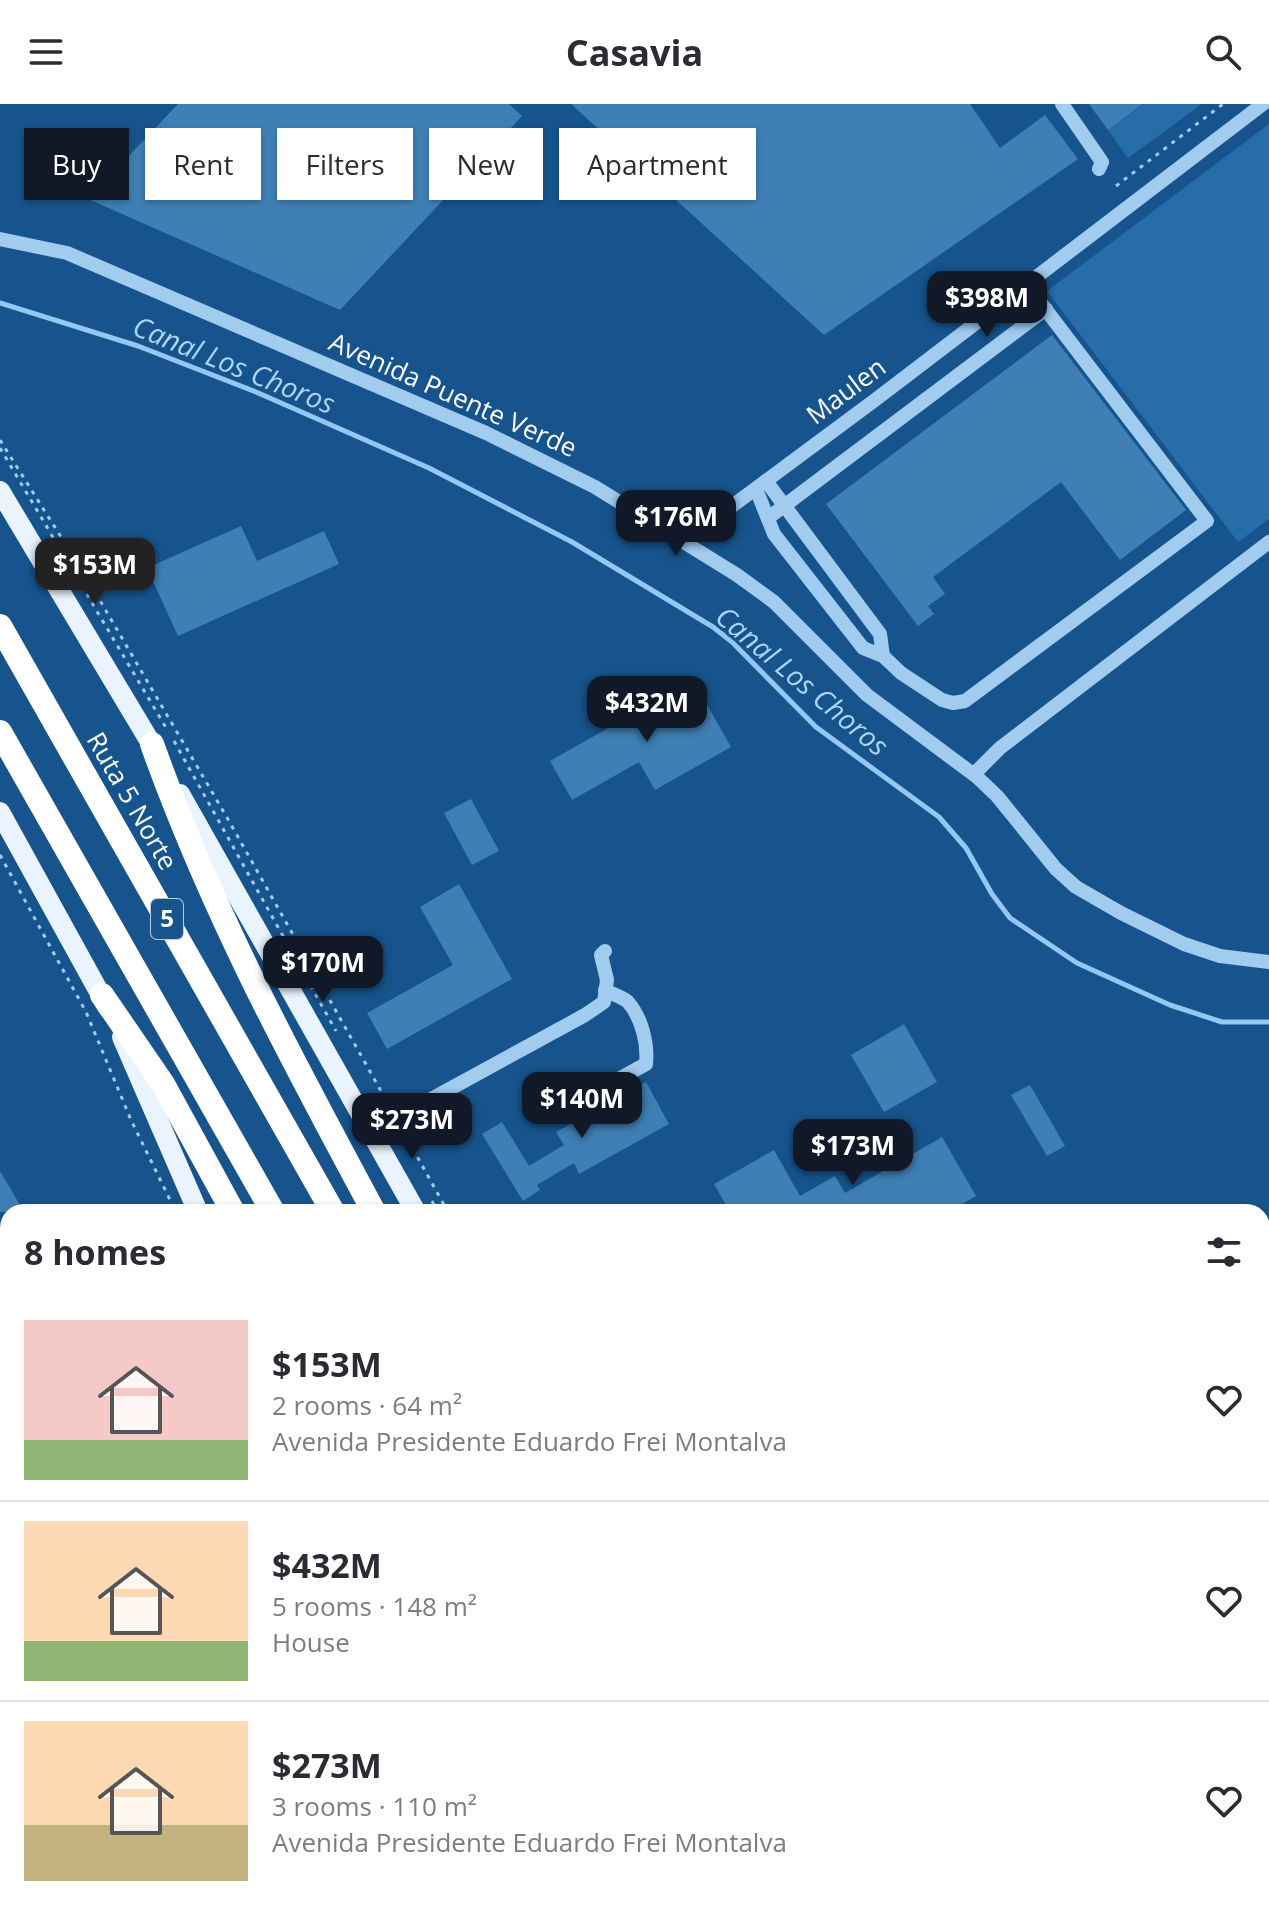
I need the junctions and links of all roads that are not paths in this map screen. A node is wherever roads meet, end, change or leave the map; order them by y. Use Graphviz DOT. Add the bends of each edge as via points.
graph roads {
  1 [pos="1062,104"];
  2 [pos="1263,104"];
  3 [pos="1099,169"];
  4 [pos="0,239"];
  5 [pos="1027,285"];
  6 [pos="1046,309"];
  7 [pos="761,485"];
  8 [pos="0,491"];
  9 [pos="785,506"];
  10 [pos="7,518"];
  11 [pos="768,518"];
  12 [pos="685,541"];
  13 [pos="1269,542"];
  14 [pos="0,626"];
  15 [pos="883,656"];
  16 [pos="0,732"];
  17 [pos="152,744"];
  18 [pos="974,774"];
  19 [pos="0,812"];
  20 [pos="605,951"];
  21 [pos="1269,962"];
  22 [pos="605,990"];
  23 [pos="102,995"];
  24 [pos="550,1117"];
  25 [pos="371,1132"];
  26 [pos="194,1204"];
  27 [pos="229,1204"];
  28 [pos="268,1204"];
  29 [pos="328,1204"];
  30 [pos="370,1204"];
  31 [pos="412,1204"];
  1 -- 3 [label="street" via="1102,162"];
  2 -- 5 [label="street, Maulen"];
  4 -- 12 [label="street, Avenida Puente Verde" via="67,253 486,433 595,487"];
  5 -- 6 [label="street"];
  5 -- 7 [label="street, Maulen"];
  6 -- 9 [label="street"];
  6 -- 15 [label="street" via="1207,521 965,701 942,700"];
  7 -- 9 [label="street"];
  7 -- 11 [label="street"];
  7 -- 12 [label="street, Maulen"];
  8 -- 10 [label="main road"];
  9 -- 11 [label="street"];
  9 -- 15 [label="street" via="880,634"];
  10 -- 17 [label="main road"];
  11 -- 15 [label="street" via="774,534 863,648"];
  12 -- 18 [label="street, Avenida Puente Verde" via="774,602 867,695"];
  13 -- 18 [label="street" via="1000,748"];
  14 -- 29 [label="highway, Ruta 5 Norte / 5"];
  16 -- 28 [label="highway, 5"];
  17 -- 25 [label="main road"];
  17 -- 30 [label="highway" via="233,944"];
  18 -- 21 [label="street, Avenida Puente Verde" via="1056,869 1088,895 1193,947"];
  19 -- 23 [label="main road"];
  20 -- 22 [label="street"];
  22 -- 24 [label="street" via="627,1001 643,1031 646,1064"];
  22 -- 25 [label="street" via="604,1002 585,1015"];
  23 -- 26 [label="main road"];
  23 -- 27 [label="highway" via="163,1084"];
  25 -- 31 [label="main road"];
}
